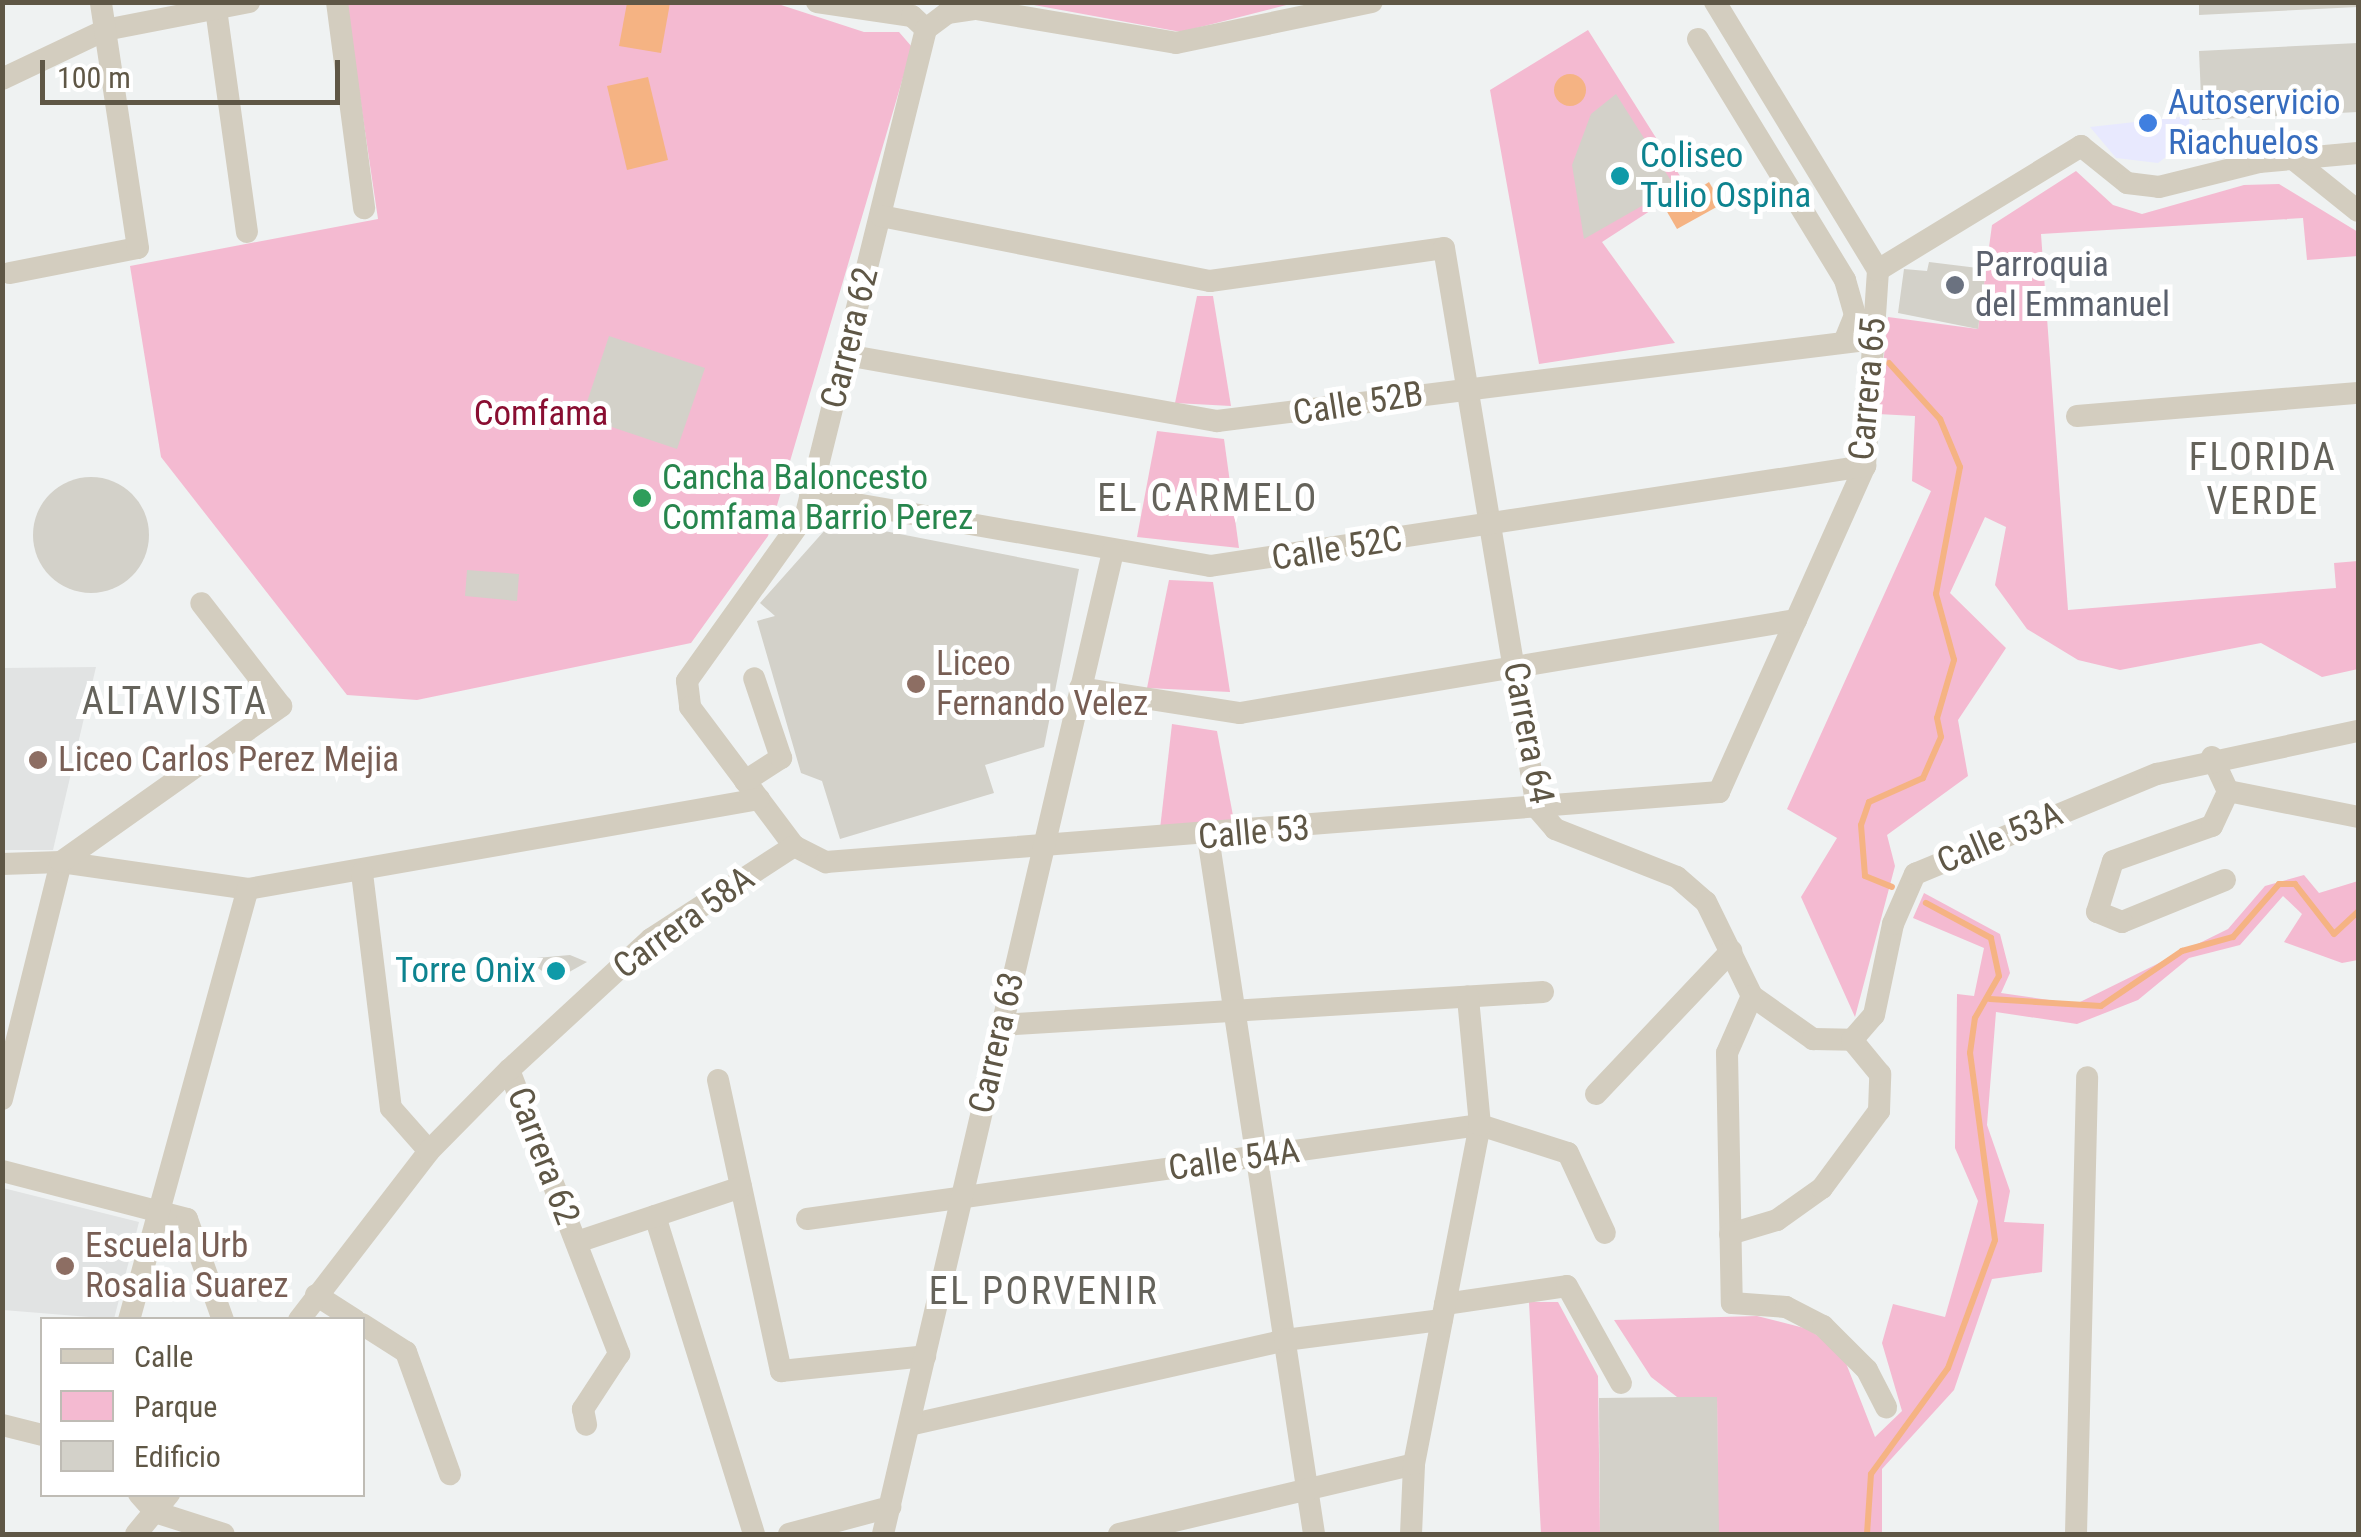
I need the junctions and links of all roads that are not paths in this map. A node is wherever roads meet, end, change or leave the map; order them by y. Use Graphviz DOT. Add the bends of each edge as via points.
graph roads {
  1 [pos="101,2"];
  2 [pos="249,2"];
  3 [pos="336,2"];
  4 [pos="817,2"];
  5 [pos="1372,2"];
  6 [pos="1715,2"];
  7 [pos="216,9"];
  8 [pos="926,29"];
  9 [pos="106,30"];
  10 [pos="1698,39"];
  11 [pos="2,78"];
  12 [pos="2357,153"];
  13 [pos="1808,154"];
  14 [pos="2293,159"];
  15 [pos="1779,172"];
  16 [pos="2353,207"];
  17 [pos="364,208"];
  18 [pos="882,216"];
  19 [pos="247,232"];
  20 [pos="1878,270"];
  21 [pos="10,273"];
  22 [pos="1874,339"];
  23 [pos="1844,342"];
  24 [pos="846,355"];
  25 [pos="1470,388"];
  26 [pos="2358,394"];
  27 [pos="2076,416"];
  28 [pos="1865,466"];
  29 [pos="810,496"];
  30 [pos="1492,524"];
  31 [pos="1113,552"];
  32 [pos="201,603"];
  33 [pos="1796,620"];
  34 [pos="1514,667"];
  35 [pos="690,673"];
  36 [pos="754,678"];
  37 [pos="1080,688"];
  38 [pos="2358,731"];
  39 [pos="2212,757"];
  40 [pos="752,790"];
  41 [pos="2228,791"];
  42 [pos="1718,792"];
  43 [pos="1538,808"];
  44 [pos="2358,817"];
  45 [pos="1208,836"];
  46 [pos="794,846"];
  47 [pos="1042,851"];
  48 [pos="61,862"];
  49 [pos="2,864"];
  50 [pos="362,873"];
  51 [pos="2225,880"];
  52 [pos="248,889"];
  53 [pos="1731,952"];
  54 [pos="1543,992"];
  55 [pos="1752,996"];
  56 [pos="1468,997"];
  57 [pos="1234,1011"];
  58 [pos="1001,1026"];
  59 [pos="1852,1040"];
  60 [pos="7,1063"];
  61 [pos="509,1070"];
  62 [pos="2087,1077"];
  63 [pos="718,1080"];
  64 [pos="1596,1094"];
  65 [pos="2,1099"];
  66 [pos="1480,1125"];
  67 [pos="429,1151"];
  68 [pos="1256,1156"];
  69 [pos="2,1171"];
  70 [pos="741,1187"];
  71 [pos="961,1198"];
  72 [pos="159,1212"];
  73 [pos="655,1216"];
  74 [pos="807,1219"];
  75 [pos="1605,1233"];
  76 [pos="1730,1234"];
  77 [pos="577,1242"];
  78 [pos="316,1295"];
  79 [pos="1444,1312"];
  80 [pos="130,1317"];
  81 [pos="221,1317"];
  82 [pos="301,1317"];
  83 [pos="350,1317"];
  84 [pos="365,1326"];
  85 [pos="1284,1340"];
  86 [pos="924,1356"];
  87 [pos="1620,1383"];
  88 [pos="1886,1407"];
  89 [pos="2,1425"];
  90 [pos="586,1425"];
  91 [pos="909,1425"];
  92 [pos="40,1434"];
  93 [pos="1414,1464"];
  94 [pos="450,1474"];
  95 [pos="1307,1489"];
  96 [pos="162,1503"];
  97 [pos="890,1507"];
  98 [pos="1166,1529"];
  99 [pos="136,1534"];
  100 [pos="224,1534"];
  101 [pos="754,1534"];
  102 [pos="789,1534"];
  103 [pos="884,1534"];
  104 [pos="1119,1534"];
  105 [pos="1314,1534"];
  106 [pos="1410,1534"];
  107 [pos="2076,1534"];
  1 -- 9 [label="street"];
  2 -- 7 [label="street"];
  3 -- 17 [label="street"];
  4 -- 8 [label="street" via="912,16"];
  5 -- 8 [label="street" via="1176,43 976,9 947,13"];
  6 -- 13 [label="street, Carrera 65"];
  7 -- 9 [label="street"];
  7 -- 19 [label="street"];
  8 -- 18 [label="street, Carrera 62"];
  9 -- 11 [label="street"];
  9 -- 21 [label="street" via="138,248"];
  10 -- 15 [label="street"];
  12 -- 14 [label="street"];
  12 -- 16 [label="street" via="2344,175"];
  13 -- 15 [label="street"];
  13 -- 20 [label="street, Carrera 65"];
  14 -- 16 [label="street"];
  14 -- 20 [label="street" via="2142,186 2081,146"];
  15 -- 23 [label="street" via="1854,301"];
  18 -- 24 [label="street, Carrera 62"];
  18 -- 25 [label="street, Carrera 64" via="1210,280 1444,248"];
  20 -- 22 [label="street, Carrera 65"];
  22 -- 23 [label="street, Calle 52B"];
  22 -- 28 [label="street, Carrera 65"];
  23 -- 25 [label="street, Calle 52B"];
  24 -- 25 [label="street, Calle 52B" via="1216,422"];
  24 -- 29 [label="street, Carrera 62"];
  25 -- 30 [label="street, Carrera 64"];
  26 -- 27 [label="street"];
  28 -- 30 [label="street, Calle 52C"];
  28 -- 33 [label="street, Carrera 65"];
  29 -- 31 [label="street, Calle 52C"];
  29 -- 35 [label="street, Carrera 62" via="797,530"];
  30 -- 31 [label="street, Calle 52C" via="1210,566"];
  30 -- 34 [label="street, Carrera 64"];
  31 -- 37 [label="street, Carrera 63"];
  32 -- 48 [label="street" via="281,706"];
  33 -- 34 [label="street"];
  33 -- 42 [label="street, Carrera 65"];
  34 -- 37 [label="street" via="1240,713"];
  34 -- 43 [label="street, Carrera 64"];
  35 -- 40 [label="street, Carrera 58A" via="690,707"];
  36 -- 40 [label="street" via="781,758"];
  37 -- 47 [label="street, Carrera 63"];
  38 -- 39 [label="street, Calle 53A"];
  39 -- 41 [label="street"];
  39 -- 59 [label="street, Calle 53A" via="1915,874 1893,924 1880,998"];
  40 -- 46 [label="street, Carrera 58A"];
  40 -- 50 [label="street"];
  41 -- 44 [label="street"];
  41 -- 51 [label="street" via="2212,826 2114,862 2096,912 2122,922"];
  42 -- 43 [label="street, Calle 53"];
  43 -- 45 [label="street, Calle 53"];
  43 -- 53 [label="street, Carrera 64" via="1556,829 1677,877 1706,902"];
  45 -- 47 [label="street, Calle 53"];
  45 -- 57 [label="street"];
  46 -- 47 [label="street, Calle 53" via="844,863"];
  46 -- 61 [label="street, Carrera 58A" via="651,939"];
  47 -- 58 [label="street, Carrera 63"];
  48 -- 49 [label="street"];
  48 -- 52 [label="street"];
  48 -- 60 [label="street"];
  50 -- 52 [label="street"];
  50 -- 67 [label="street" via="391,1108"];
  52 -- 72 [label="street"];
  53 -- 55 [label="street, Carrera 64"];
  53 -- 64 [label="street"];
  54 -- 56 [label="street"];
  55 -- 59 [label="street, Carrera 64" via="1813,1039"];
  55 -- 76 [label="street" via="1727,1052"];
  56 -- 57 [label="street"];
  56 -- 66 [label="street"];
  57 -- 58 [label="street"];
  57 -- 68 [label="street"];
  58 -- 71 [label="street, Carrera 63"];
  59 -- 76 [label="street" via="1880,1074 1879,1111 1822,1188 1777,1220"];
  60 -- 65 [label="street"];
  61 -- 67 [label="street, Carrera 58A"];
  61 -- 77 [label="street, Carrera 62"];
  62 -- 107 [label="street"];
  63 -- 70 [label="street"];
  66 -- 68 [label="street, Calle 54A"];
  66 -- 75 [label="street, Calle 54A" via="1568,1153"];
  66 -- 79 [label="street"];
  67 -- 78 [label="street, Carrera 58A"];
  68 -- 71 [label="street, Calle 54A"];
  68 -- 85 [label="street"];
  69 -- 72 [label="street"];
  70 -- 73 [label="street"];
  70 -- 86 [label="street" via="780,1371"];
  71 -- 74 [label="street, Calle 54A"];
  71 -- 86 [label="street, Carrera 63"];
  72 -- 80 [label="street"];
  72 -- 81 [label="street" via="188,1219"];
  73 -- 77 [label="street"];
  73 -- 101 [label="street"];
  76 -- 88 [label="street" via="1732,1303 1786,1306 1823,1326 1854,1353"];
  77 -- 90 [label="street, Carrera 62" via="620,1354 582,1409"];
  78 -- 82 [label="street, Carrera 58A"];
  78 -- 83 [label="street"];
  79 -- 85 [label="street"];
  79 -- 87 [label="street" via="1567,1286"];
  79 -- 93 [label="street"];
  84 -- 94 [label="street" via="406,1352"];
  85 -- 91 [label="street"];
  85 -- 95 [label="street"];
  86 -- 91 [label="street, Carrera 63"];
  89 -- 92 [label="street"];
  91 -- 97 [label="street, Carrera 63"];
  93 -- 95 [label="street"];
  93 -- 106 [label="street"];
  95 -- 98 [label="street"];
  95 -- 105 [label="street"];
  96 -- 99 [label="street"];
  96 -- 100 [label="street"];
  97 -- 102 [label="street"];
  97 -- 103 [label="street, Carrera 63"];
  98 -- 104 [label="street"];
}
